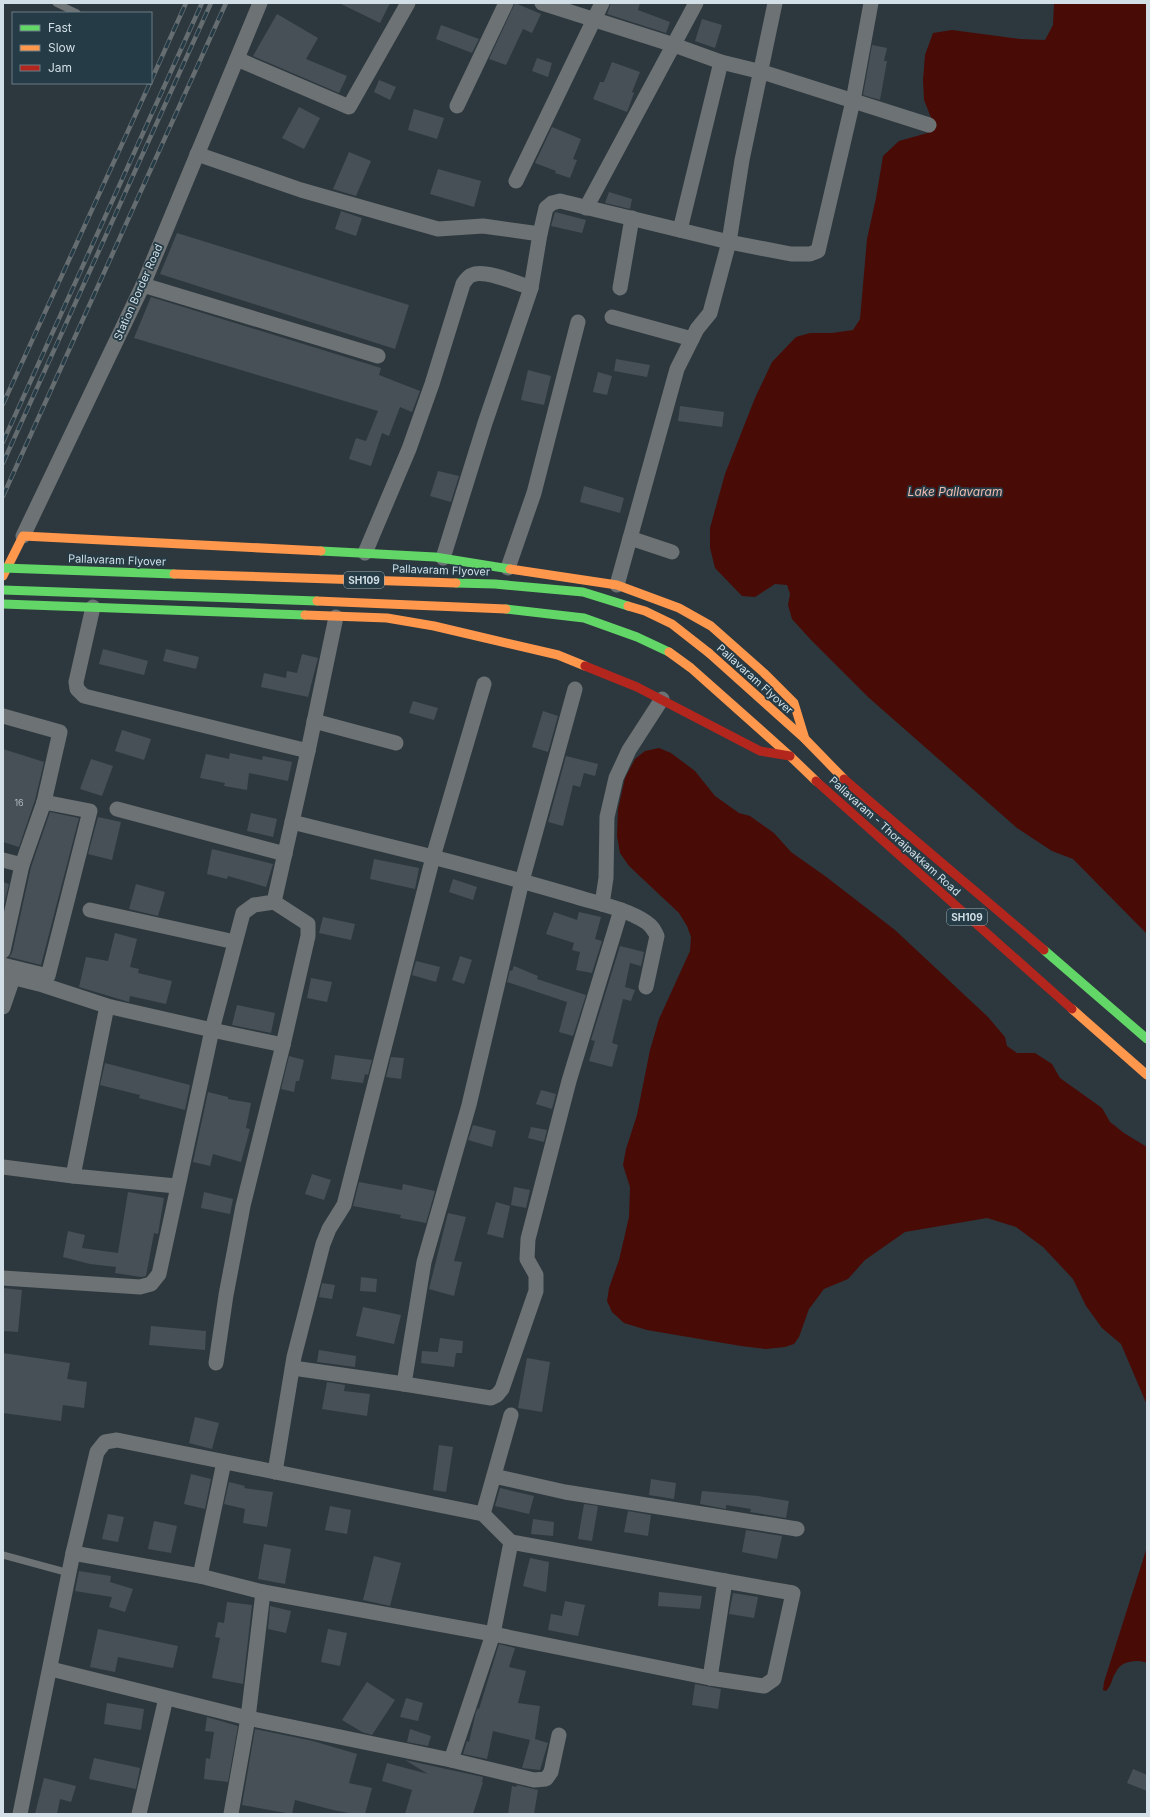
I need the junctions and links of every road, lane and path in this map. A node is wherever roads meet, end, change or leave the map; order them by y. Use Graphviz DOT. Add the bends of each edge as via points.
graph roads {
  1 [pos="56,3"];
  2 [pos="260,3"];
  3 [pos="408,3"];
  4 [pos="506,3"];
  5 [pos="542,3"];
  6 [pos="602,3"];
  7 [pos="696,3"];
  8 [pos="776,3"];
  9 [pos="871,3"];
  10 [pos="75,12"];
  11 [pos="594,20"];
  12 [pos="674,45"];
  13 [pos="237,59"];
  14 [pos="721,62"];
  15 [pos="762,72"];
  16 [pos="853,101"];
  17 [pos="457,106"];
  18 [pos="929,125"];
  19 [pos="197,154"];
  20 [pos="516,181"];
  21 [pos="586,208"];
  22 [pos="632,218"];
  23 [pos="680,230"];
  24 [pos="540,234"];
  25 [pos="728,242"];
  26 [pos="143,285"];
  27 [pos="530,288"];
  28 [pos="620,288"];
  29 [pos="612,317"];
  30 [pos="578,322"];
  31 [pos="692,339"];
  32 [pos="378,356"];
  33 [pos="23,536"];
  34 [pos="630,538"];
  35 [pos="672,552"];
  36 [pos="365,553"];
  37 [pos="443,558"];
  38 [pos="3,568"];
  39 [pos="508,568"];
  40 [pos="3,576"];
  41 [pos="618,585"];
  42 [pos="3,590"];
  43 [pos="3,604"];
  44 [pos="93,608"];
  45 [pos="336,616"];
  46 [pos="484,684"];
  47 [pos="575,689"];
  48 [pos="662,699"];
  49 [pos="3,716"];
  50 [pos="314,721"];
  51 [pos="805,739"];
  52 [pos="396,743"];
  53 [pos="308,751"];
  54 [pos="790,756"];
  55 [pos="44,802"];
  56 [pos="117,809"];
  57 [pos="292,822"];
  58 [pos="285,854"];
  59 [pos="433,858"];
  60 [pos="3,860"];
  61 [pos="22,865"];
  62 [pos="522,880"];
  63 [pos="274,902"];
  64 [pos="602,904"];
  65 [pos="90,910"];
  66 [pos="621,910"];
  67 [pos="235,942"];
  68 [pos="3,951"];
  69 [pos="3,965"];
  70 [pos="8,977"];
  71 [pos="646,987"];
  72 [pos="3,1006"];
  73 [pos="107,1006"];
  74 [pos="212,1030"];
  75 [pos="1147,1039"];
  76 [pos="283,1045"];
  77 [pos="1147,1075"];
  78 [pos="3,1167"];
  79 [pos="73,1176"];
  80 [pos="176,1186"];
  81 [pos="3,1278"];
  82 [pos="216,1363"];
  83 [pos="293,1368"];
  84 [pos="404,1384"];
  85 [pos="511,1415"];
  86 [pos="224,1462"];
  87 [pos="275,1472"];
  88 [pos="494,1476"];
  89 [pos="483,1514"];
  90 [pos="797,1529"];
  91 [pos="511,1542"];
  92 [pos="73,1553"];
  93 [pos="3,1555"];
  94 [pos="69,1572"];
  95 [pos="200,1576"];
  96 [pos="725,1581"];
  97 [pos="263,1592"];
  98 [pos="493,1634"];
  99 [pos="51,1669"];
  100 [pos="710,1678"];
  101 [pos="166,1698"];
  102 [pos="248,1718"];
  103 [pos="559,1736"];
  104 [pos="451,1760"];
  105 [pos="20,1814"];
  106 [pos="139,1814"];
  107 [pos="231,1814"];
  1 -- 10 [label="lane"];
  2 -- 13 [label="street, Station Border Road"];
  3 -- 13 [label="street" via="350,107"];
  4 -- 17 [label="street"];
  5 -- 11 [label="street"];
  6 -- 11 [label="street"];
  7 -- 12 [label="street"];
  8 -- 15 [label="street"];
  9 -- 16 [label="street"];
  11 -- 12 [label="street"];
  11 -- 20 [label="street"];
  12 -- 14 [label="street"];
  12 -- 21 [label="street"];
  13 -- 19 [label="street, Station Border Road"];
  14 -- 15 [label="street"];
  14 -- 23 [label="street"];
  15 -- 16 [label="street"];
  15 -- 25 [label="street" via="742,160"];
  16 -- 18 [label="street"];
  16 -- 25 [label="street" via="818,251 810,254 791,254"];
  19 -- 24 [label="street" via="301,190 438,229 483,226"];
  19 -- 26 [label="street, Station Border Road"];
  21 -- 22 [label="street"];
  21 -- 24 [label="street" via="560,201 552,202 546,208"];
  22 -- 23 [label="street"];
  22 -- 28 [label="street"];
  23 -- 25 [label="street"];
  24 -- 27 [label="street"];
  25 -- 31 [label="street" via="710,313"];
  26 -- 32 [label="street"];
  26 -- 33 [label="street, Station Border Road"];
  27 -- 36 [label="street" via="479,273 471,275 463,284 409,449"];
  27 -- 37 [label="street"];
  29 -- 31 [label="street"];
  30 -- 39 [label="street" via="534,493"];
  31 -- 34 [label="street" via="676,369"];
  33 -- 36 [label="main road"];
  33 -- 40 [label="main road, Station Border Road"];
  34 -- 35 [label="street"];
  34 -- 41 [label="street"];
  36 -- 37 [label="main road"];
  37 -- 39 [label="main road"];
  38 -- 51 [label="main road, Pallavaram Flyover / SH109, bridge" via="495,584 583,592 645,611 672,624 709,653"];
  39 -- 41 [label="main road"];
  41 -- 51 [label="main road" via="679,608 711,626 794,703"];
  42 -- 54 [label="main road, SH109" via="498,608 584,618 666,650 691,668"];
  43 -- 44 [label="main road"];
  44 -- 45 [label="main road"];
  44 -- 53 [label="street" via="76,682 77,689 84,696"];
  45 -- 48 [label="main road" via="387,618 434,626 558,655"];
  45 -- 50 [label="street"];
  46 -- 59 [label="street"];
  47 -- 62 [label="street"];
  48 -- 54 [label="main road" via="760,751"];
  48 -- 64 [label="street" via="629,750 616,778 607,817 606,878"];
  49 -- 55 [label="street" via="60,732"];
  50 -- 52 [label="street"];
  50 -- 53 [label="street"];
  51 -- 75 [label="main road, Pallavaram - Thoraipakkam Road / SH109" via="834,771"];
  53 -- 57 [label="street"];
  54 -- 77 [label="main road, Pallavaram - Thoraipakkam Road / SH109" via="840,804"];
  55 -- 61 [label="street"];
  55 -- 69 [label="street" via="90,811 48,976"];
  56 -- 58 [label="street"];
  57 -- 58 [label="street"];
  57 -- 59 [label="street"];
  58 -- 63 [label="street"];
  59 -- 62 [label="street"];
  59 -- 83 [label="street" via="344,1205 323,1244"];
  60 -- 61 [label="street"];
  61 -- 68 [label="street"];
  62 -- 64 [label="street"];
  62 -- 84 [label="street" via="468,1105 424,1262"];
  63 -- 67 [label="street" via="254,905 243,913"];
  63 -- 76 [label="street" via="308,924 308,936"];
  64 -- 66 [label="street"];
  65 -- 67 [label="street"];
  66 -- 71 [label="street" via="646,922 654,928 657,936"];
  66 -- 84 [label="street" via="569,1081 528,1239 527,1259 536,1275 536,1291 502,1389 491,1398"];
  67 -- 74 [label="street"];
  70 -- 72 [label="street"];
  70 -- 73 [label="street" via="43,985"];
  73 -- 74 [label="street"];
  73 -- 79 [label="street"];
  74 -- 76 [label="street"];
  74 -- 80 [label="street"];
  76 -- 82 [label="street" via="243,1206"];
  78 -- 79 [label="street"];
  79 -- 80 [label="street"];
  80 -- 81 [label="street" via="158,1274 151,1284 140,1288"];
  83 -- 84 [label="street"];
  83 -- 87 [label="street"];
  85 -- 88 [label="street"];
  86 -- 87 [label="street"];
  86 -- 92 [label="street" via="117,1440 105,1442 97,1452"];
  86 -- 95 [label="street"];
  87 -- 89 [label="street"];
  88 -- 89 [label="street"];
  88 -- 90 [label="street" via="565,1492"];
  89 -- 91 [label="street"];
  91 -- 96 [label="street"];
  91 -- 98 [label="street"];
  92 -- 94 [label="street"];
  92 -- 95 [label="street"];
  93 -- 94 [label="lane"];
  94 -- 99 [label="street"];
  95 -- 97 [label="street"];
  96 -- 100 [label="street"];
  96 -- 100 [label="street" via="793,1593 774,1679 764,1686"];
  97 -- 98 [label="street"];
  97 -- 102 [label="street"];
  98 -- 100 [label="street"];
  98 -- 104 [label="street"];
  99 -- 101 [label="street"];
  99 -- 105 [label="street"];
  101 -- 102 [label="street"];
  101 -- 106 [label="street"];
  102 -- 104 [label="street"];
  102 -- 107 [label="street"];
  103 -- 104 [label="street" via="551,1772 546,1779 534,1780"];
}
